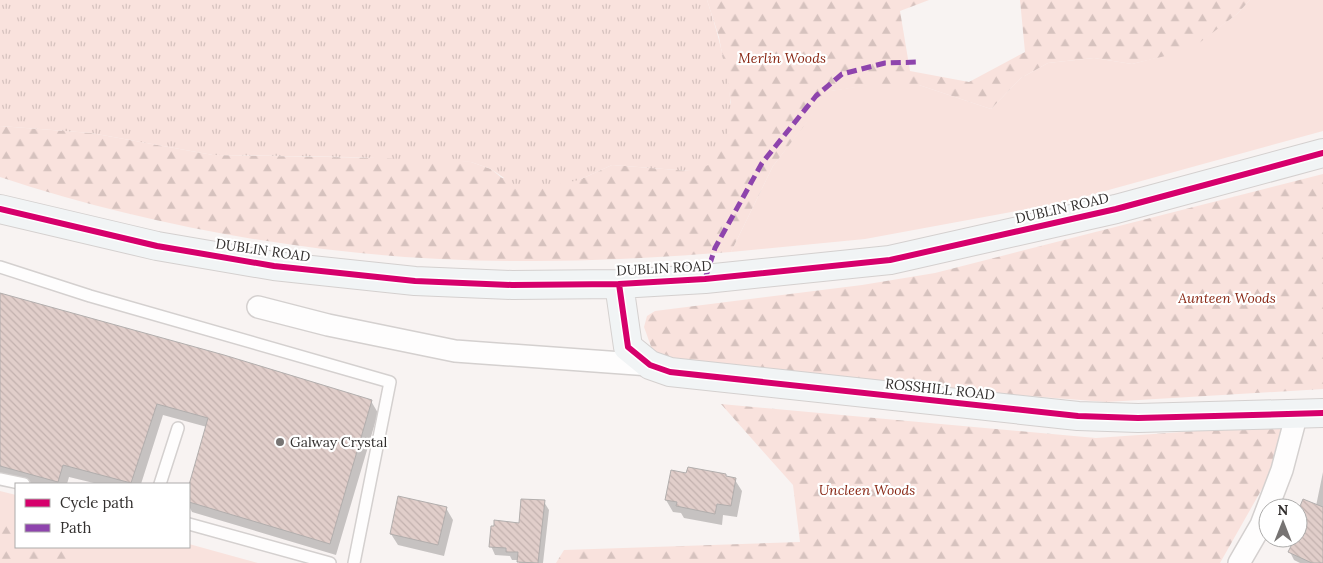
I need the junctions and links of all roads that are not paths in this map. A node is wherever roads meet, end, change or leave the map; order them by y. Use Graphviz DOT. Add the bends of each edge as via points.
graph roads {
  1 [pos="1323,153"];
  2 [pos="0,209"];
  3 [pos="0,267"];
  4 [pos="619,284"];
  5 [pos="258,307"];
  6 [pos="650,365"];
  7 [pos="1310,413"];
  8 [pos="178,428"];
  9 [pos="0,479"];
  10 [pos="19,483"];
  11 [pos="160,483"];
  12 [pos="190,524"];
  13 [pos="1244,561"];
  14 [pos="330,563"];
  15 [pos="354,563"];
  1 -- 4 [label="main road, DUBLIN ROAD" via="1116,209 890,260 705,279"];
  2 -- 4 [label="main road, DUBLIN ROAD" via="157,246 274,266 415,281 512,285"];
  3 -- 15 [label="lane" via="390,382"];
  4 -- 6 [label="main road, ROSSHILL ROAD" via="628,347"];
  5 -- 6 [label="street" via="455,351"];
  6 -- 7 [label="main road, ROSSHILL ROAD" via="670,372 1078,416 1138,418"];
  7 -- 13 [label="street"];
  8 -- 11 [label="lane"];
  9 -- 10 [label="lane"];
  12 -- 14 [label="lane"];
}
